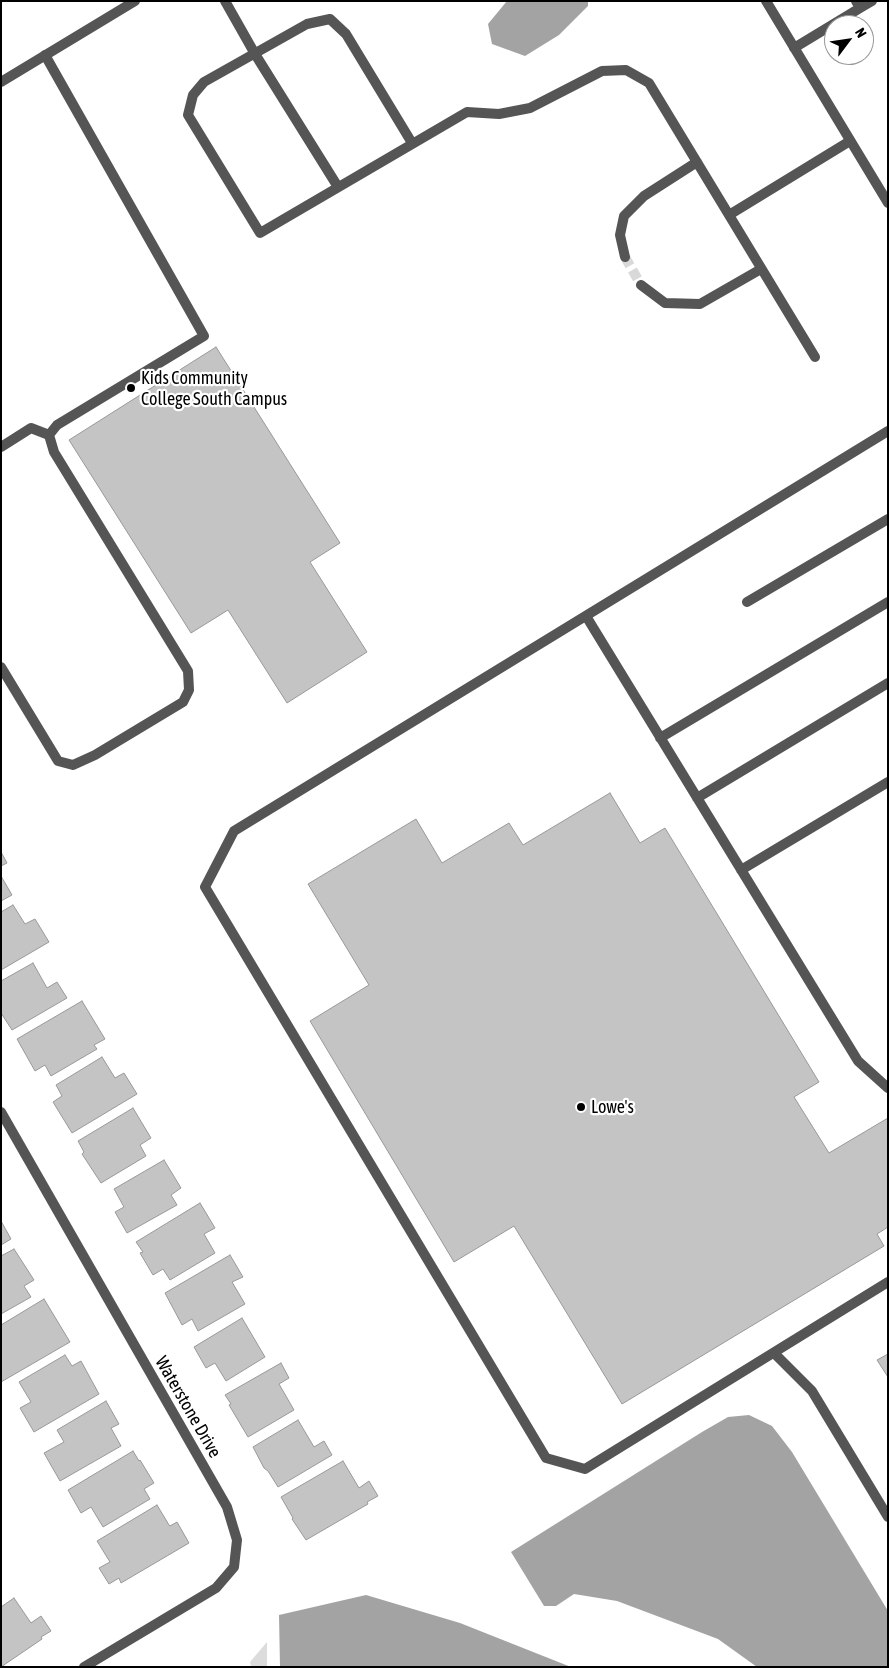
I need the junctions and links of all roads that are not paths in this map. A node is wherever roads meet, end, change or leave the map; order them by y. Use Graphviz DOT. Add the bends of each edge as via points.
graph roads {
  1 [pos="135,1"];
  2 [pos="225,1"];
  3 [pos="766,1"];
  4 [pos="872,1"];
  5 [pos="858,5"];
  6 [pos="794,48"];
  7 [pos="255,54"];
  8 [pos="45,55"];
  9 [pos="1,82"];
  10 [pos="850,141"];
  11 [pos="412,143"];
  12 [pos="697,162"];
  13 [pos="338,187"];
  14 [pos="887,198"];
  15 [pos="729,215"];
  16 [pos="624,257"];
  17 [pos="761,269"];
  18 [pos="641,285"];
  19 [pos="815,357"];
  20 [pos="888,431"];
  21 [pos="48,436"];
  22 [pos="1,447"];
  23 [pos="888,519"];
  24 [pos="747,602"];
  25 [pos="888,602"];
  26 [pos="586,616"];
  27 [pos="1,667"];
  28 [pos="888,683"];
  29 [pos="660,738"];
  30 [pos="888,782"];
  31 [pos="697,798"];
  32 [pos="741,870"];
  33 [pos="888,1088"];
  34 [pos="1,1112"];
  35 [pos="888,1282"];
  36 [pos="774,1352"];
  37 [pos="888,1517"];
  38 [pos="84,1667"];
  1 -- 8 [label="street"];
  2 -- 7 [label="street"];
  3 -- 6 [label="street"];
  4 -- 5 [label="street"];
  5 -- 6 [label="street"];
  6 -- 10 [label="street"];
  7 -- 11 [label="street" via="307,24 330,19 346,34"];
  7 -- 13 [label="street"];
  7 -- 13 [label="street" via="204,82 193,95 188,116 260,233"];
  8 -- 9 [label="street"];
  8 -- 21 [label="street" via="204,336 57,425"];
  10 -- 14 [label="street"];
  10 -- 15 [label="street"];
  11 -- 12 [label="street" via="467,112 499,114 530,108 602,71 626,70 649,83"];
  11 -- 13 [label="street"];
  12 -- 15 [label="street"];
  12 -- 16 [label="street" via="644,196 624,216 620,235"];
  15 -- 17 [label="street"];
  17 -- 18 [label="street" via="700,304 665,303"];
  17 -- 19 [label="street"];
  20 -- 26 [label="street"];
  21 -- 22 [label="street" via="31,428"];
  21 -- 27 [label="street" via="54,452 188,671 188,690 183,702 73,765 58,760"];
  23 -- 24 [label="street"];
  25 -- 29 [label="street"];
  26 -- 29 [label="street"];
  26 -- 36 [label="street" via="234,831 205,887 546,1458 585,1469"];
  28 -- 31 [label="street"];
  29 -- 31 [label="street"];
  30 -- 32 [label="street"];
  31 -- 32 [label="street"];
  32 -- 33 [label="street" via="858,1061"];
  34 -- 38 [label="street, Waterstone Drive" via="227,1507 237,1540 234,1567 216,1588"];
  35 -- 36 [label="street"];
  36 -- 37 [label="street" via="812,1391"];
}
